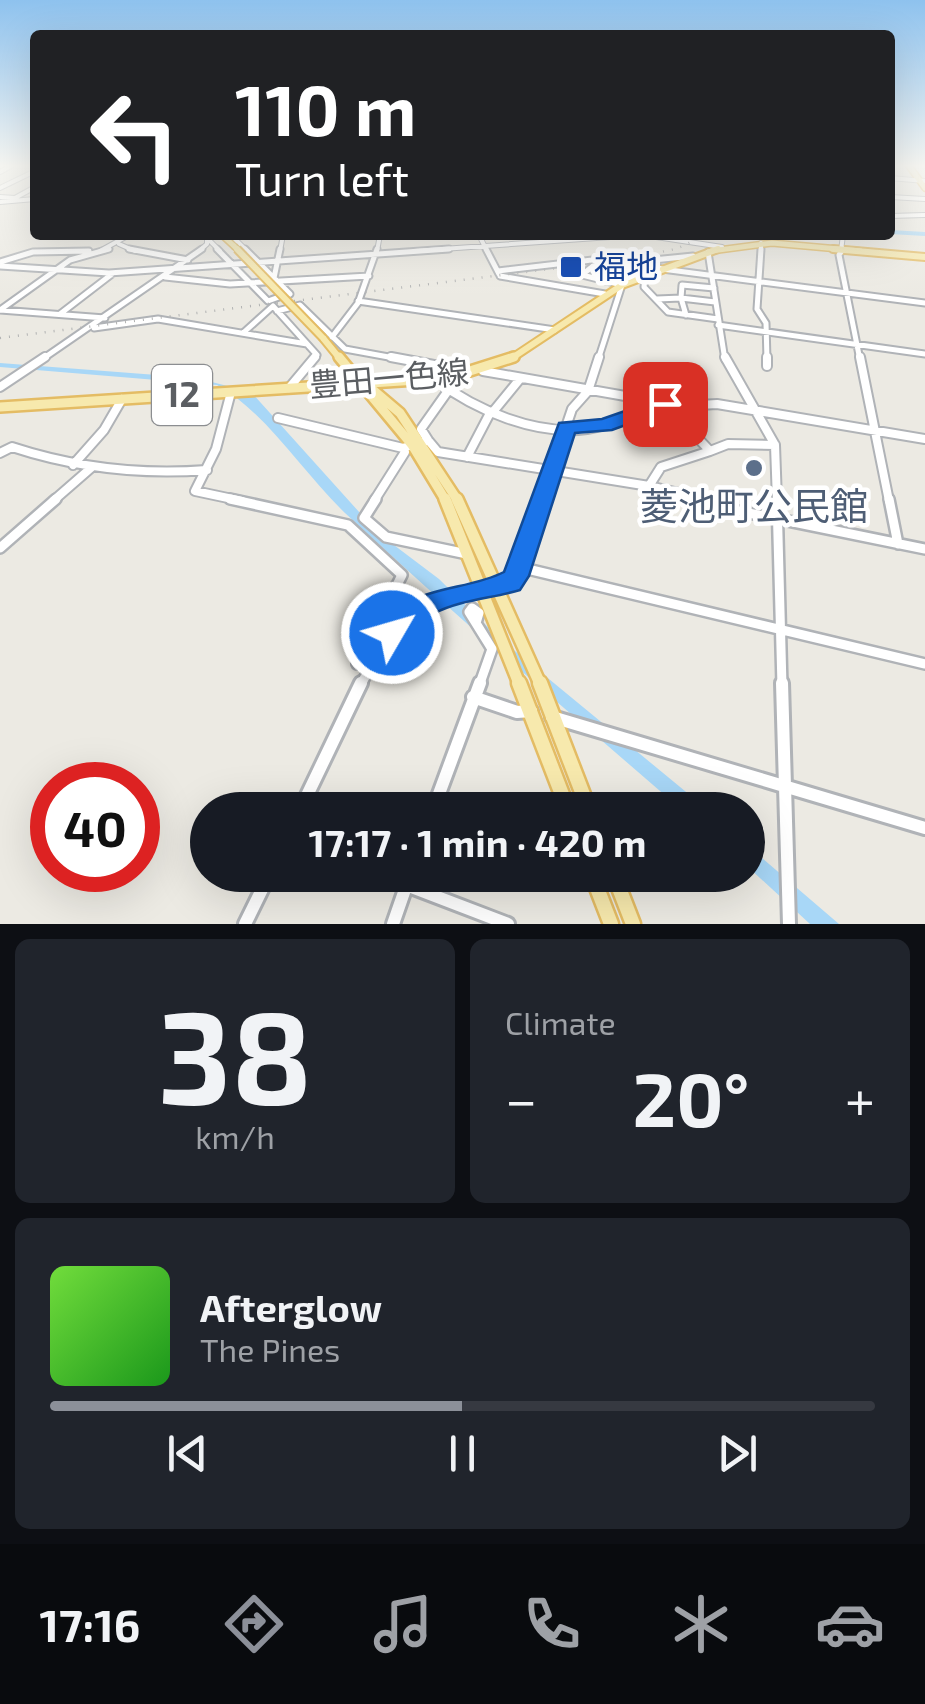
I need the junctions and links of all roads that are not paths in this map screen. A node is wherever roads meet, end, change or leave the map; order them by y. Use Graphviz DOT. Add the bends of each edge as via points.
graph roads {
  1 [pos="895,216"];
  2 [pos="925,216"];
  3 [pos="123,240"];
  4 [pos="206,240"];
  5 [pos="210,240"];
  6 [pos="228,240"];
  7 [pos="237,240"];
  8 [pos="282,240"];
  9 [pos="379,240"];
  10 [pos="482,240"];
  11 [pos="577,240"];
  12 [pos="625,240"];
  13 [pos="675,240"];
  14 [pos="843,240"];
  15 [pos="554,242"];
  16 [pos="762,243"];
  17 [pos="119,244"];
  18 [pos="234,246"];
  19 [pos="485,247"];
  20 [pos="722,247"];
  21 [pos="104,250"];
  22 [pos="843,250"];
  23 [pos="708,252"];
  24 [pos="377,254"];
  25 [pos="693,256"];
  26 [pos="925,257"];
  27 [pos="637,258"];
  28 [pos="278,260"];
  29 [pos="568,261"];
  30 [pos="186,262"];
  31 [pos="235,262"];
  32 [pos="257,262"];
  33 [pos="0,264"];
  34 [pos="925,265"];
  35 [pos="662,268"];
  36 [pos="57,270"];
  37 [pos="116,272"];
  38 [pos="499,274"];
  39 [pos="369,276"];
  40 [pos="645,276"];
  41 [pos="712,276"];
  42 [pos="165,277"];
  43 [pos="276,280"];
  44 [pos="757,282"];
  45 [pos="253,283"];
  46 [pos="622,284"];
  47 [pos="714,288"];
  48 [pos="846,292"];
  49 [pos="290,294"];
  50 [pos="605,294"];
  51 [pos="278,298"];
  52 [pos="681,298"];
  53 [pos="657,299"];
  54 [pos="358,301"];
  55 [pos="715,302"];
  56 [pos="925,303"];
  57 [pos="0,310"];
  58 [pos="277,311"];
  59 [pos="60,314"];
  60 [pos="686,314"];
  61 [pos="106,318"];
  62 [pos="718,322"];
  63 [pos="90,328"];
  64 [pos="555,330"];
  65 [pos="766,332"];
  66 [pos="243,333"];
  67 [pos="328,338"];
  68 [pos="306,344"];
  69 [pos="856,344"];
  70 [pos="925,354"];
  71 [pos="767,366"];
  72 [pos="483,370"];
  73 [pos="471,374"];
  74 [pos="436,380"];
  75 [pos="519,380"];
  76 [pos="364,384"];
  77 [pos="0,386"];
  78 [pos="289,388"];
  79 [pos="450,388"];
  80 [pos="588,391"];
  81 [pos="230,392"];
  82 [pos="122,400"];
  83 [pos="665,404"];
  84 [pos="682,406"];
  85 [pos="0,407"];
  86 [pos="758,410"];
  87 [pos="491,413"];
  88 [pos="278,418"];
  89 [pos="566,428"];
  90 [pos="874,430"];
  91 [pos="925,439"];
  92 [pos="416,443"];
  93 [pos="775,445"];
  94 [pos="710,451"];
  95 [pos="0,453"];
  96 [pos="467,457"];
  97 [pos="73,465"];
  98 [pos="92,467"];
  99 [pos="208,470"];
  100 [pos="552,472"];
  101 [pos="649,486"];
  102 [pos="778,520"];
  103 [pos="898,544"];
  104 [pos="0,548"];
  105 [pos="925,550"];
  106 [pos="472,553"];
  107 [pos="519,567"];
  108 [pos="492,586"];
  109 [pos="476,623"];
  110 [pos="784,630"];
  111 [pos="357,664"];
  112 [pos="925,664"];
  113 [pos="473,697"];
  114 [pos="531,710"];
  115 [pos="552,716"];
  116 [pos="784,786"];
  117 [pos="309,792"];
  118 [pos="439,792"];
  119 [pos="561,792"];
  120 [pos="581,792"];
  121 [pos="925,828"];
  122 [pos="260,892"];
  123 [pos="404,892"];
  124 [pos="435,892"];
  125 [pos="599,892"];
  126 [pos="621,892"];
  127 [pos="245,924"];
  128 [pos="392,924"];
  129 [pos="508,924"];
  130 [pos="611,924"];
  131 [pos="633,924"];
  132 [pos="789,924"];
  1 -- 2 [label="street"];
  3 -- 17 [label="street"];
  4 -- 30 [label="street"];
  5 -- 31 [label="street"];
  6 -- 18 [label="main road"];
  7 -- 32 [label="street"];
  8 -- 28 [label="street"];
  9 -- 24 [label="street"];
  10 -- 19 [label="street"];
  11 -- 15 [label="street"];
  12 -- 27 [label="street"];
  13 -- 20 [label="street"];
  14 -- 22 [label="street"];
  15 -- 19 [label="street"];
  15 -- 29 [label="street"];
  16 -- 20 [label="main road, 豊田一色線 / 12"];
  16 -- 22 [label="main road, 豊田一色線 / 12"];
  16 -- 44 [label="street"];
  17 -- 21 [label="street"];
  17 -- 30 [label="street"];
  18 -- 67 [label="main road, bridge"];
  19 -- 24 [label="street"];
  19 -- 38 [label="street"];
  20 -- 23 [label="main road, 豊田一色線 / 12"];
  21 -- 33 [label="street" via="33,252"];
  21 -- 36 [label="street"];
  22 -- 26 [label="main road, 豊田一色線 / 12"];
  22 -- 48 [label="street" via="838,254"];
  23 -- 25 [label="main road, 豊田一色線 / 12"];
  23 -- 41 [label="street"];
  24 -- 28 [label="street"];
  24 -- 39 [label="street"];
  25 -- 27 [label="street"];
  25 -- 35 [label="main road, 豊田一色線 / 12"];
  26 -- 34 [label="street"];
  27 -- 29 [label="street"];
  27 -- 35 [label="street"];
  27 -- 46 [label="street" via="593,266 582,275"];
  28 -- 32 [label="street"];
  28 -- 43 [label="street"];
  29 -- 38 [label="street"];
  30 -- 31 [label="street"];
  30 -- 37 [label="street"];
  30 -- 42 [label="street"];
  31 -- 32 [label="street"];
  31 -- 45 [label="street"];
  32 -- 43 [label="street"];
  33 -- 36 [label="street"];
  35 -- 40 [label="main road, 豊田一色線 / 12"];
  35 -- 41 [label="street"];
  36 -- 37 [label="street"];
  36 -- 57 [label="street"];
  37 -- 59 [label="street"];
  38 -- 50 [label="street"];
  39 -- 43 [label="street"];
  39 -- 54 [label="street"];
  40 -- 46 [label="main road, 豊田一色線 / 12"];
  40 -- 53 [label="street" via="644,287"];
  41 -- 44 [label="street"];
  41 -- 47 [label="street"];
  42 -- 45 [label="street"];
  42 -- 61 [label="street"];
  43 -- 45 [label="street"];
  43 -- 49 [label="street"];
  44 -- 48 [label="street"];
  44 -- 65 [label="street"];
  45 -- 51 [label="street" via="268,301"];
  46 -- 50 [label="main road, 豊田一色線 / 12"];
  46 -- 80 [label="street"];
  47 -- 52 [label="street" via="682,285"];
  47 -- 55 [label="street"];
  48 -- 56 [label="street"];
  48 -- 69 [label="street"];
  50 -- 64 [label="main road, 豊田一色線 / 12"];
  52 -- 53 [label="street"];
  52 -- 55 [label="street"];
  52 -- 60 [label="street"];
  53 -- 60 [label="street" via="668,312"];
  54 -- 64 [label="street"];
  54 -- 67 [label="street" via="347,324"];
  55 -- 62 [label="street"];
  57 -- 59 [label="street"];
  58 -- 66 [label="street" via="268,306"];
  58 -- 67 [label="street" via="300,304"];
  58 -- 68 [label="street"];
  59 -- 61 [label="street"];
  60 -- 62 [label="street"];
  61 -- 63 [label="street"];
  62 -- 65 [label="street"];
  62 -- 86 [label="street" via="735,387"];
  63 -- 66 [label="street" via="158,319"];
  63 -- 77 [label="street"];
  64 -- 72 [label="main road, 豊田一色線 / 12"];
  65 -- 69 [label="street"];
  65 -- 71 [label="street"];
  66 -- 68 [label="street"];
  67 -- 73 [label="street" via="344,349"];
  67 -- 76 [label="main road"];
  68 -- 78 [label="street" via="317,355"];
  69 -- 70 [label="street"];
  69 -- 90 [label="street"];
  72 -- 73 [label="main road, 豊田一色線 / 12"];
  72 -- 75 [label="street"];
  73 -- 74 [label="main road, 豊田一色線 / 12"];
  74 -- 76 [label="main road, 豊田一色線 / 12"];
  74 -- 79 [label="street"];
  75 -- 80 [label="street"];
  75 -- 87 [label="street"];
  76 -- 78 [label="main road, 豊田一色線 / 12"];
  76 -- 92 [label="main road"];
  78 -- 81 [label="main road, 豊田一色線 / 12"];
  79 -- 87 [label="street"];
  79 -- 92 [label="street"];
  80 -- 83 [label="street"];
  80 -- 89 [label="street" via="572,408"];
  81 -- 82 [label="main road, 豊田一色線 / 12"];
  81 -- 99 [label="street"];
  82 -- 85 [label="main road, 豊田一色線 / 12"];
  82 -- 97 [label="street"];
  83 -- 84 [label="street"];
  83 -- 89 [label="street" via="605,426"];
  84 -- 86 [label="street"];
  84 -- 94 [label="street"];
  86 -- 90 [label="street"];
  86 -- 93 [label="street"];
  87 -- 89 [label="street"];
  87 -- 96 [label="street"];
  88 -- 92 [label="street"];
  89 -- 100 [label="street"];
  90 -- 91 [label="street"];
  90 -- 103 [label="street"];
  92 -- 96 [label="street"];
  92 -- 106 [label="main road"];
  92 -- 106 [label="street" via="364,518 386,537"];
  92 -- 108 [label="main road" via="464,512"];
  93 -- 94 [label="street" via="728,444"];
  93 -- 102 [label="street"];
  94 -- 101 [label="street" via="661,468"];
  95 -- 97 [label="street" via="12,446"];
  96 -- 100 [label="street"];
  97 -- 98 [label="street"];
  98 -- 99 [label="street" via="148,476"];
  98 -- 104 [label="street"];
  99 -- 111 [label="street" via="195,491 348,525 402,575"];
  100 -- 101 [label="street"];
  100 -- 107 [label="street"];
  101 -- 102 [label="street" via="680,493 680,500"];
  102 -- 103 [label="street"];
  102 -- 110 [label="street"];
  103 -- 105 [label="street"];
  106 -- 108 [label="main road"];
  107 -- 108 [label="street" via="511,582"];
  107 -- 110 [label="street"];
  108 -- 114 [label="main road"];
  108 -- 115 [label="main road"];
  108 -- 117 [label="street" via="426,604 397,626"];
  109 -- 113 [label="street" via="492,649"];
  110 -- 112 [label="street"];
  110 -- 116 [label="street"];
  113 -- 114 [label="street" via="517,712"];
  113 -- 118 [label="street"];
  114 -- 119 [label="main road"];
  115 -- 116 [label="street"];
  115 -- 120 [label="main road"];
  116 -- 121 [label="street"];
  116 -- 132 [label="street"];
  122 -- 127 [label="street"];
  123 -- 128 [label="street"];
  124 -- 129 [label="street"];
  125 -- 130 [label="main road"];
  126 -- 131 [label="main road"];
}
